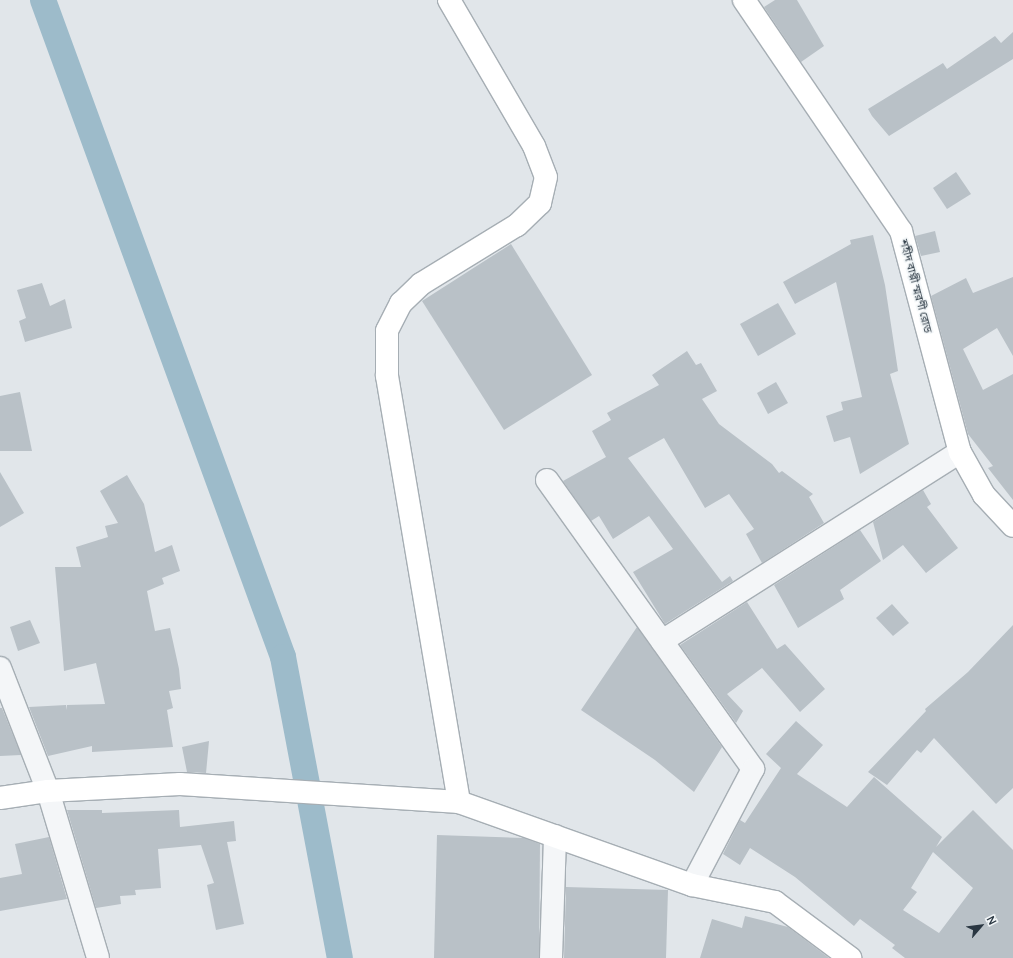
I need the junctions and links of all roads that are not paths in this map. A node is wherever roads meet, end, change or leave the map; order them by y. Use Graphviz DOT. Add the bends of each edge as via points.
graph roads {
  1 [pos="449,0"];
  2 [pos="744,0"];
  3 [pos="960,452"];
  4 [pos="547,480"];
  5 [pos="1013,526"];
  6 [pos="662,641"];
  7 [pos="0,668"];
  8 [pos="48,791"];
  9 [pos="0,798"];
  10 [pos="459,802"];
  11 [pos="554,836"];
  12 [pos="692,885"];
  13 [pos="98,958"];
  14 [pos="551,958"];
  15 [pos="850,958"];
  1 -- 10 [label="street" via="534,146 546,178 540,202 517,225 421,284 401,303 387,331 387,376"];
  2 -- 3 [label="street, শহীদ বাপ্পী স্মরণী রোড" via="901,231"];
  3 -- 5 [label="street, শহীদ বাপ্পী স্মরণী রোড" via="984,495"];
  3 -- 6 [label="street"];
  4 -- 6 [label="street"];
  6 -- 12 [label="street" via="753,769"];
  7 -- 8 [label="street"];
  8 -- 9 [label="street"];
  8 -- 10 [label="street" via="180,784"];
  8 -- 13 [label="street"];
  10 -- 11 [label="street"];
  11 -- 12 [label="street"];
  11 -- 14 [label="street"];
  12 -- 15 [label="street" via="775,902"];
}
